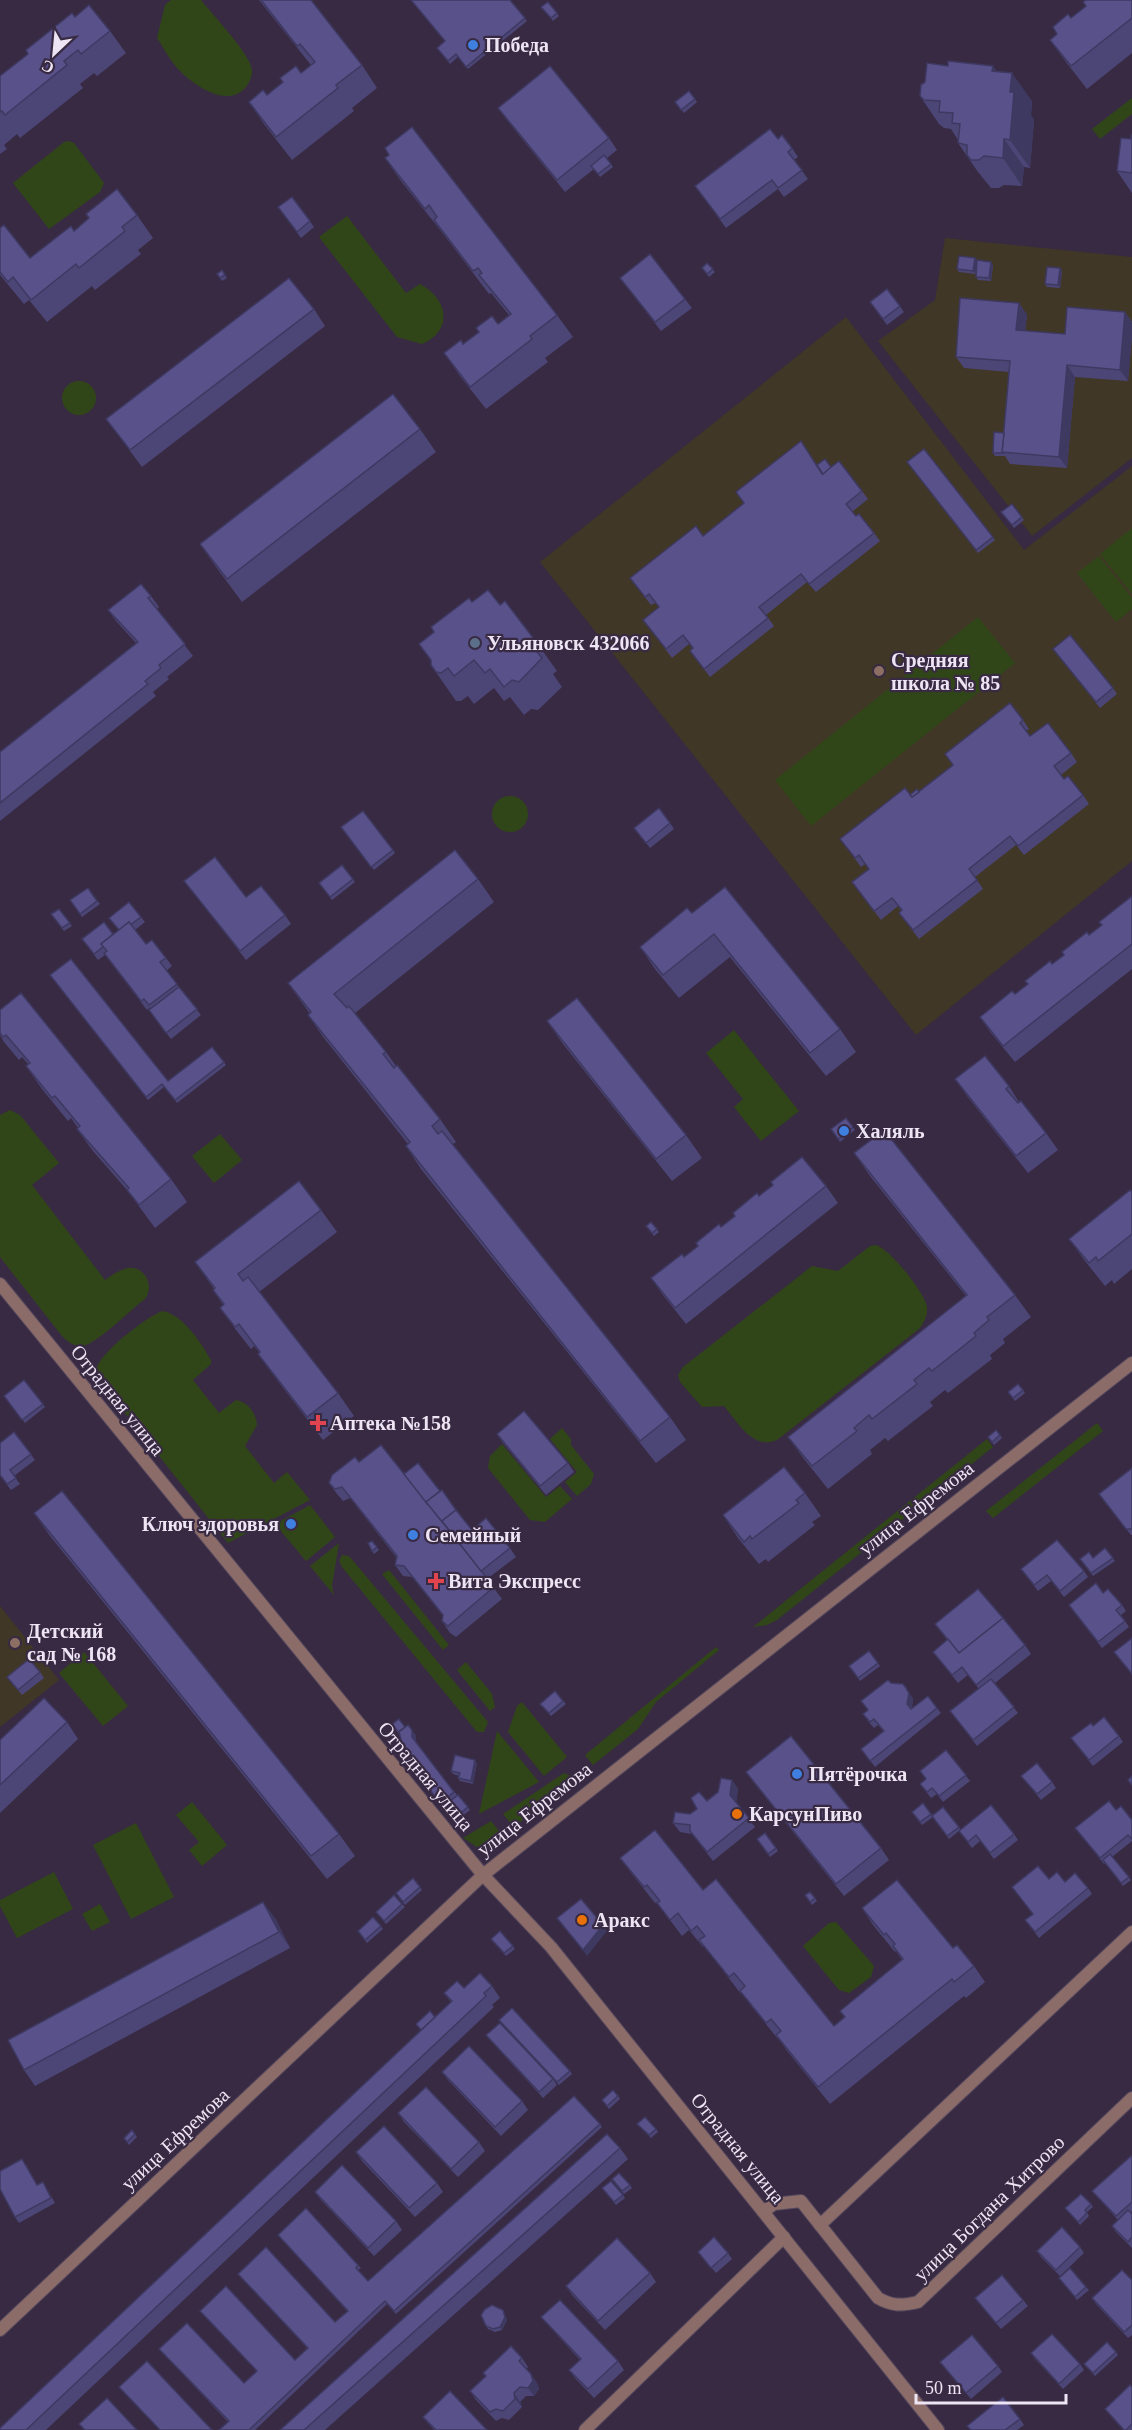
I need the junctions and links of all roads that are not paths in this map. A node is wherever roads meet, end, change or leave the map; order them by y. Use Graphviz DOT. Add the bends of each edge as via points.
graph roads {
  1 [pos="0,1284"];
  2 [pos="1132,1364"];
  3 [pos="483,1875"];
  4 [pos="1132,1932"];
  5 [pos="1132,2098"];
  6 [pos="764,2211"];
  7 [pos="820,2225"];
  8 [pos="784,2237"];
  9 [pos="0,2330"];
  10 [pos="585,2430"];
  11 [pos="938,2430"];
  1 -- 3 [label="street, Отрадная улица"];
  2 -- 3 [label="street, улица Ефремова"];
  3 -- 6 [label="street, Отрадная улица" via="551,1947"];
  3 -- 9 [label="street, улица Ефремова"];
  4 -- 7 [label="street"];
  5 -- 7 [label="street, улица Богдана Хитрово" via="918,2302 903,2306 878,2298"];
  6 -- 7 [label="street, улица Богдана Хитрово" via="774,2204 801,2201"];
  6 -- 8 [label="street, Отрадная улица"];
  8 -- 10 [label="street"];
  8 -- 11 [label="street, Отрадная улица"];
}
